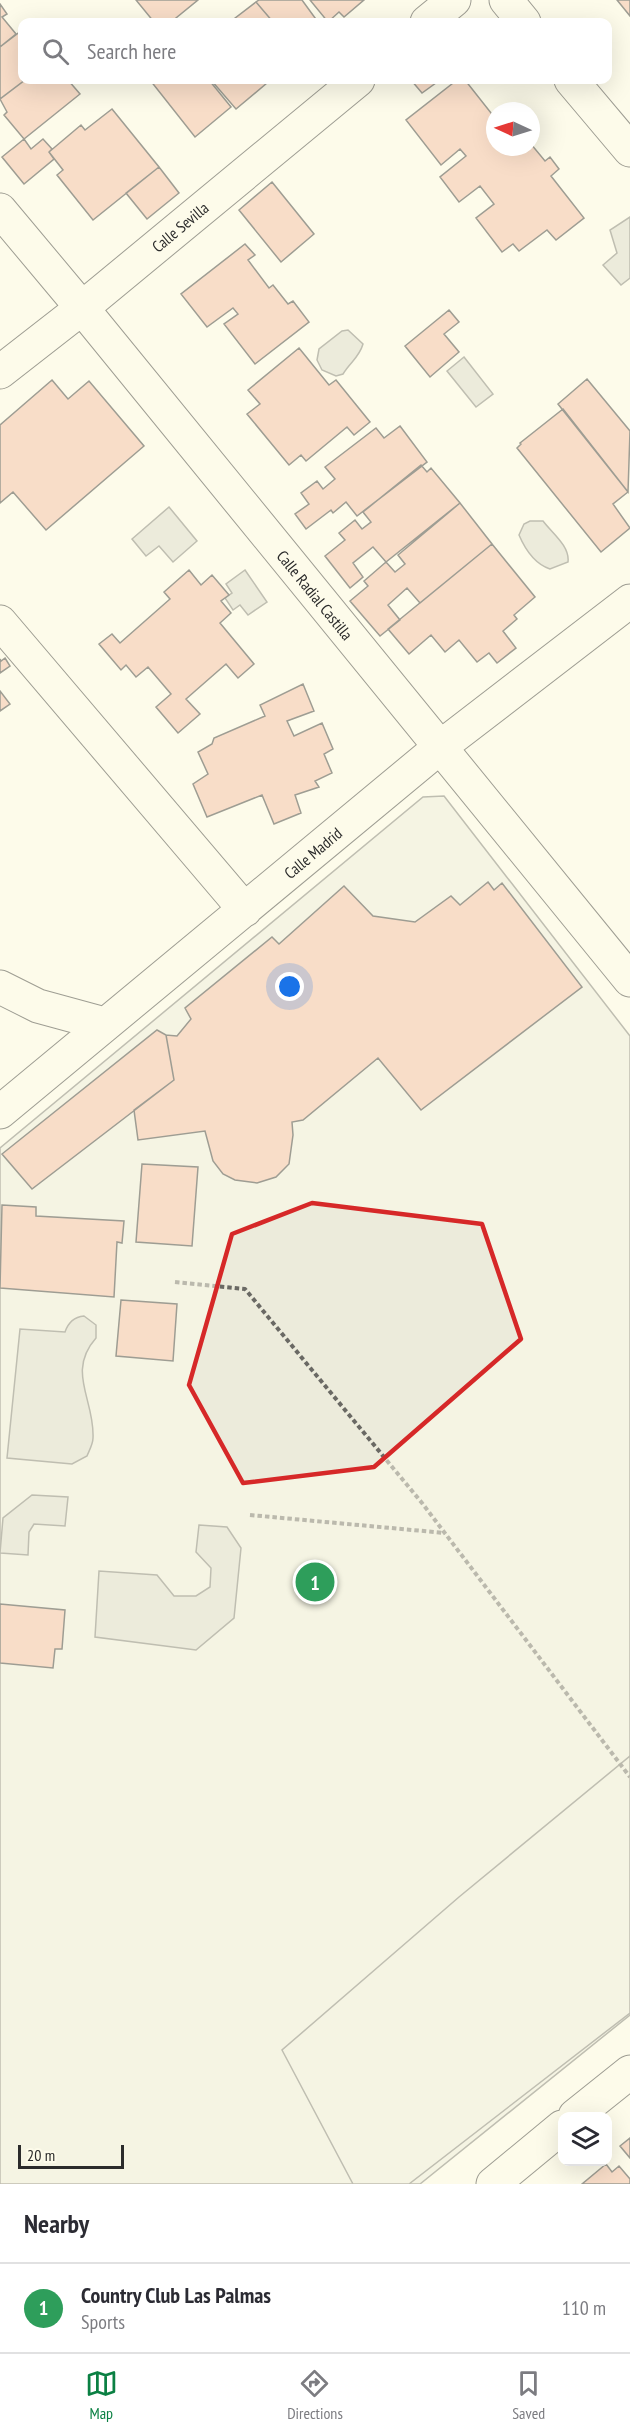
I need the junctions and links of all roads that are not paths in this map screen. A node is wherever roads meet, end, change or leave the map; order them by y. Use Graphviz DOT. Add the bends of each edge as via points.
graph roads {
  1 [pos="454,0"];
  2 [pos="506,0"];
  3 [pos="431,18"];
  4 [pos="521,18"];
  5 [pos="353,84"];
  6 [pos="574,84"];
  7 [pos="630,150"];
  8 [pos="0,210"];
  9 [pos="82,308"];
  10 [pos="0,372"];
  11 [pos="630,601"];
  12 [pos="0,622"];
  13 [pos="439,748"];
  14 [pos="245,910"];
  15 [pos="630,980"];
  16 [pos="0,987"];
  17 [pos="104,1024"];
  18 [pos="0,1112"];
  19 [pos="630,2072"];
  20 [pos="580,2112"];
  21 [pos="558,2130"];
  22 [pos="493,2184"];
  1 -- 3 [label="street"];
  2 -- 4 [label="street"];
  5 -- 9 [label="street, Calle Sevilla"];
  6 -- 7 [label="street"];
  8 -- 9 [label="street, Calle Radial Castilla"];
  9 -- 10 [label="street, Calle Sevilla"];
  9 -- 13 [label="street, Calle Radial Castilla"];
  11 -- 13 [label="street, Calle Madrid"];
  12 -- 14 [label="street"];
  13 -- 14 [label="street, Calle Madrid"];
  13 -- 15 [label="street, Calle Radial Castilla"];
  14 -- 17 [label="street, Calle Madrid"];
  16 -- 17 [label="street" via="38,1006"];
  17 -- 18 [label="street, Calle Madrid"];
  19 -- 20 [label="street"];
  21 -- 22 [label="street"];
}
